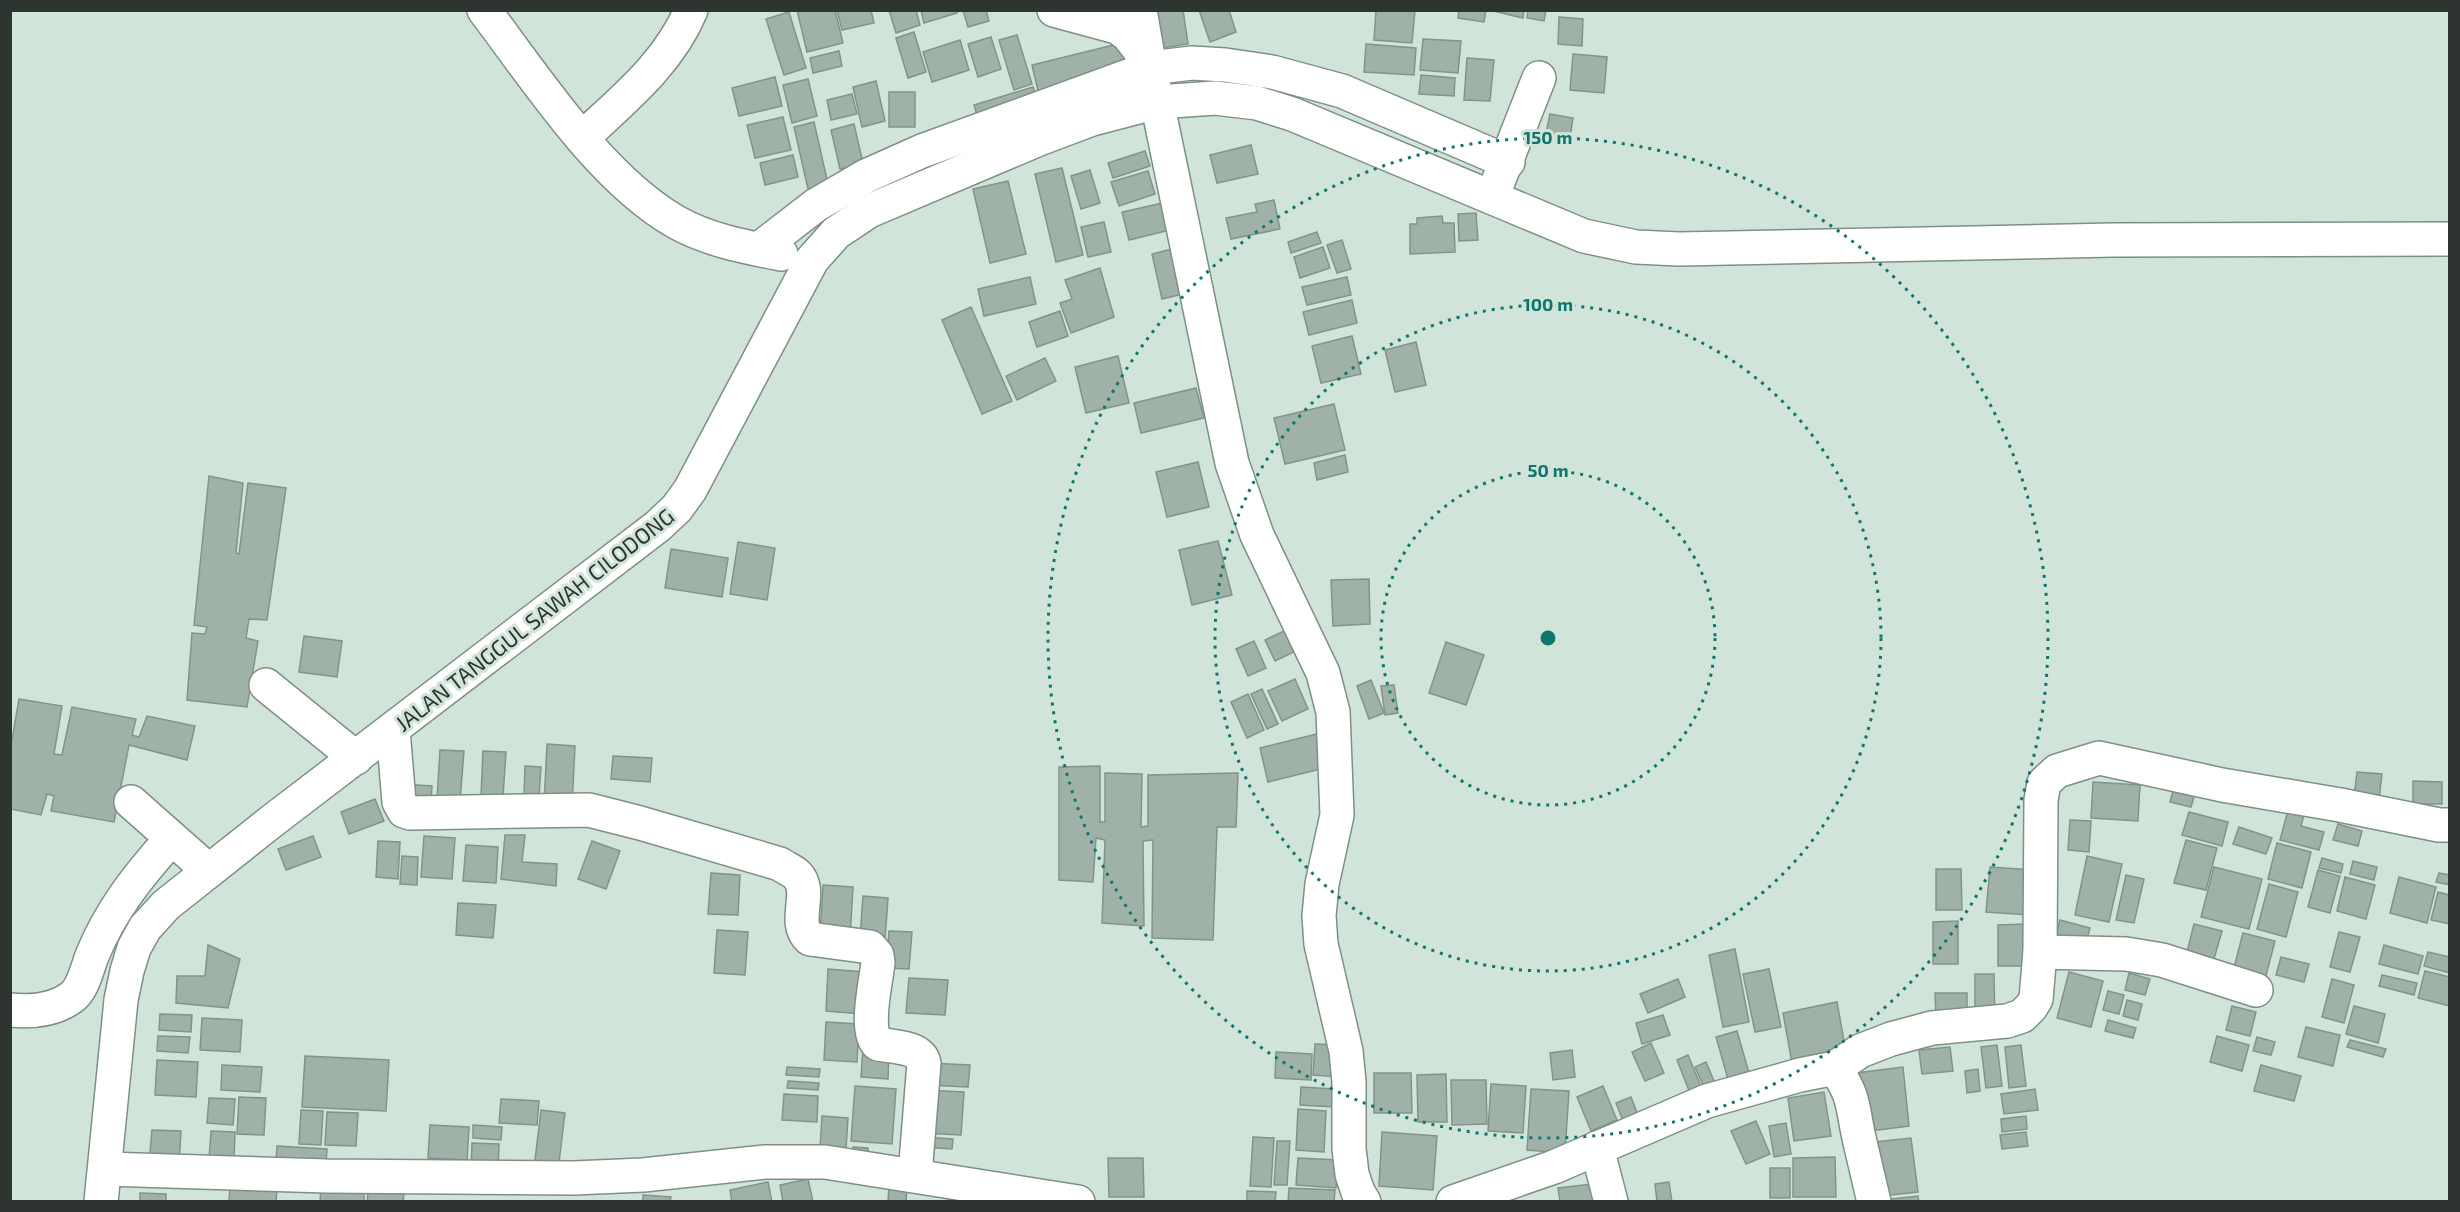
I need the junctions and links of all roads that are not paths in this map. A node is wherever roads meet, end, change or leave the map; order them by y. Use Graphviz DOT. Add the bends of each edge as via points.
graph roads {
  1 [pos="484,10"];
  2 [pos="691,10"];
  3 [pos="1054,10"];
  4 [pos="1140,10"];
  5 [pos="1149,64"];
  6 [pos="1539,78"];
  7 [pos="1342,91"];
  8 [pos="1158,102"];
  9 [pos="1037,124"];
  10 [pos="1327,128"];
  11 [pos="582,138"];
  12 [pos="1508,162"];
  13 [pos="1491,198"];
  14 [pos="2450,239"];
  15 [pos="759,249"];
  16 [pos="812,260"];
  17 [pos="266,685"];
  18 [pos="393,730"];
  19 [pos="356,758"];
  20 [pos="131,802"];
  21 [pos="2450,825"];
  22 [pos="190,855"];
  23 [pos="2040,952"];
  24 [pos="2256,990"];
  25 [pos="10,1010"];
  26 [pos="1834,1068"];
  27 [pos="1597,1148"];
  28 [pos="106,1169"];
  29 [pos="915,1175"];
  30 [pos="1363,1201"];
  31 [pos="101,1202"];
  32 [pos="1078,1202"];
  33 [pos="1453,1202"];
  34 [pos="1611,1202"];
  35 [pos="1874,1202"];
  1 -- 11 [label="street"];
  2 -- 11 [label="street" via="681,34 649,74"];
  3 -- 5 [label="street" via="1117,27 1128,35"];
  4 -- 5 [label="street"];
  5 -- 7 [label="street" via="1225,64"];
  5 -- 8 [label="street"];
  5 -- 9 [label="street"];
  6 -- 12 [label="street"];
  7 -- 10 [label="street"];
  7 -- 12 [label="street"];
  8 -- 9 [label="street, JALAN TANGGUL SAWAH CILODONG" via="1092,119"];
  8 -- 10 [label="street, JALAN TANGGUL SAWAH CILODONG" via="1215,98 1257,103"];
  8 -- 30 [label="street" via="1232,463 1257,535 1323,673 1333,712 1337,815 1319,916 1325,968 1346,1051 1352,1174"];
  9 -- 15 [label="street" via="922,151 866,176 816,205"];
  9 -- 16 [label="street, JALAN TANGGUL SAWAH CILODONG" via="869,211 836,233"];
  10 -- 13 [label="street, JALAN TANGGUL SAWAH CILODONG"];
  11 -- 15 [label="street" via="633,190 676,222"];
  12 -- 13 [label="street"];
  13 -- 14 [label="street, JALAN TANGGUL SAWAH CILODONG" via="1584,236 1636,247 1679,249 2113,240"];
  15 -- 16 [label="street"];
  16 -- 18 [label="street, JALAN TANGGUL SAWAH CILODONG" via="677,508"];
  17 -- 19 [label="street"];
  18 -- 19 [label="street, JALAN TANGGUL SAWAH CILODONG"];
  18 -- 29 [label="street" via="399,802 404,811 589,810 769,861 796,874 803,889 802,924 810,939 870,947 877,954 870,1028 874,1040 915,1051 923,1058"];
  19 -- 22 [label="street, JALAN TANGGUL SAWAH CILODONG"];
  20 -- 22 [label="street"];
  21 -- 23 [label="street" via="2222,785 2099,758 2075,764 2057,771 2044,783"];
  22 -- 25 [label="street" via="120,900 74,996 44,1009"];
  22 -- 28 [label="street, JALAN TANGGUL SAWAH CILODONG" via="166,905 145,928 134,948 127,971"];
  23 -- 24 [label="street" via="2126,954 2162,960"];
  23 -- 26 [label="street" via="2036,999 2022,1016 1932,1028 1891,1039"];
  26 -- 27 [label="street" via="1707,1101"];
  26 -- 35 [label="street" via="1854,1104"];
  27 -- 33 [label="street"];
  27 -- 34 [label="street"];
  28 -- 29 [label="street" via="574,1178 765,1162 825,1162"];
  28 -- 31 [label="street, JALAN TANGGUL SAWAH CILODONG"];
  29 -- 32 [label="street"];
}
